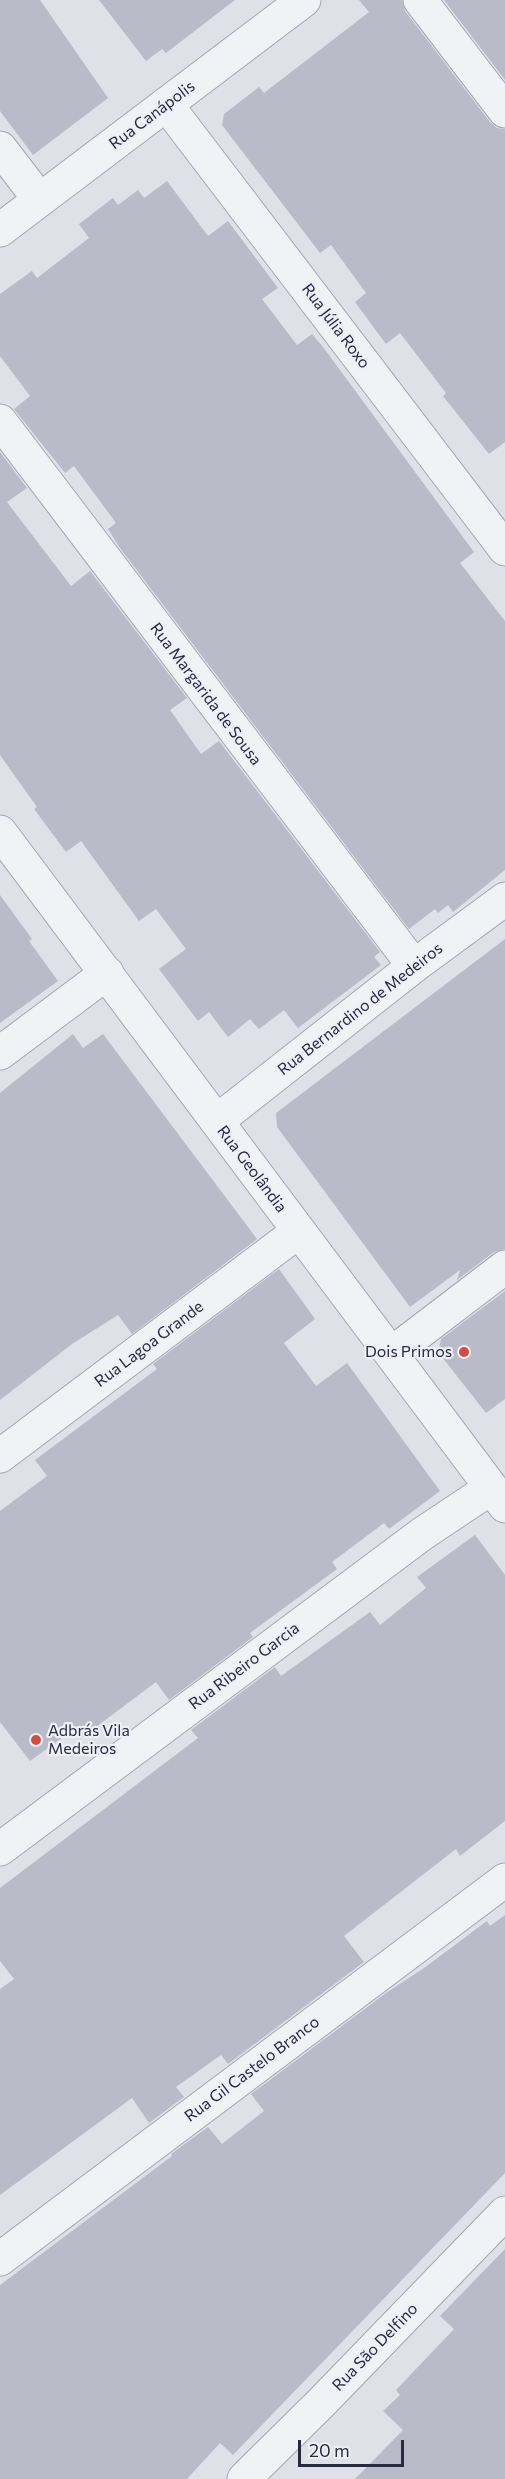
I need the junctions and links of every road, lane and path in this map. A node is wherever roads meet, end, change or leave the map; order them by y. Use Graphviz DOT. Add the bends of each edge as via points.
graph roads {
  1 [pos="420,0"];
  2 [pos="290,4"];
  3 [pos="166,104"];
  4 [pos="505,111"];
  5 [pos="0,148"];
  6 [pos="40,200"];
  7 [pos="0,230"];
  8 [pos="0,421"];
  9 [pos="505,549"];
  10 [pos="4,846"];
  11 [pos="505,899"];
  12 [pos="414,966"];
  13 [pos="107,973"];
  14 [pos="0,1053"];
  15 [pos="217,1121"];
  16 [pos="299,1231"];
  17 [pos="505,1267"];
  18 [pos="391,1354"];
  19 [pos="0,1456"];
  20 [pos="498,1497"];
  21 [pos="0,1849"];
  22 [pos="505,1880"];
  23 [pos="505,2213"];
  24 [pos="0,2259"];
  25 [pos="244,2479"];
  1 -- 4 [label="street"];
  2 -- 3 [label="street, Rua Canápolis"];
  3 -- 6 [label="street, Rua Canápolis"];
  3 -- 9 [label="street, Rua Júlia Roxo"];
  5 -- 6 [label="street"];
  6 -- 7 [label="street, Rua Canápolis"];
  8 -- 12 [label="street, Rua Margarida de Sousa"];
  10 -- 13 [label="street, Rua Geolândia"];
  11 -- 12 [label="street, Rua Bernardino de Medeiros"];
  12 -- 15 [label="street, Rua Bernardino de Medeiros"];
  13 -- 14 [label="street"];
  13 -- 15 [label="street, Rua Geolândia"];
  15 -- 16 [label="street, Rua Geolândia"];
  16 -- 18 [label="street, Rua Geolândia"];
  16 -- 19 [label="street, Rua Lagoa Grande"];
  17 -- 18 [label="street"];
  18 -- 20 [label="street, Rua Geolândia"];
  20 -- 21 [label="street, Rua Ribeiro Garcia" via="412,1541"];
  22 -- 24 [label="street, Rua Gil Castelo Branco"];
  23 -- 25 [label="street, Rua São Delfino"];
}
